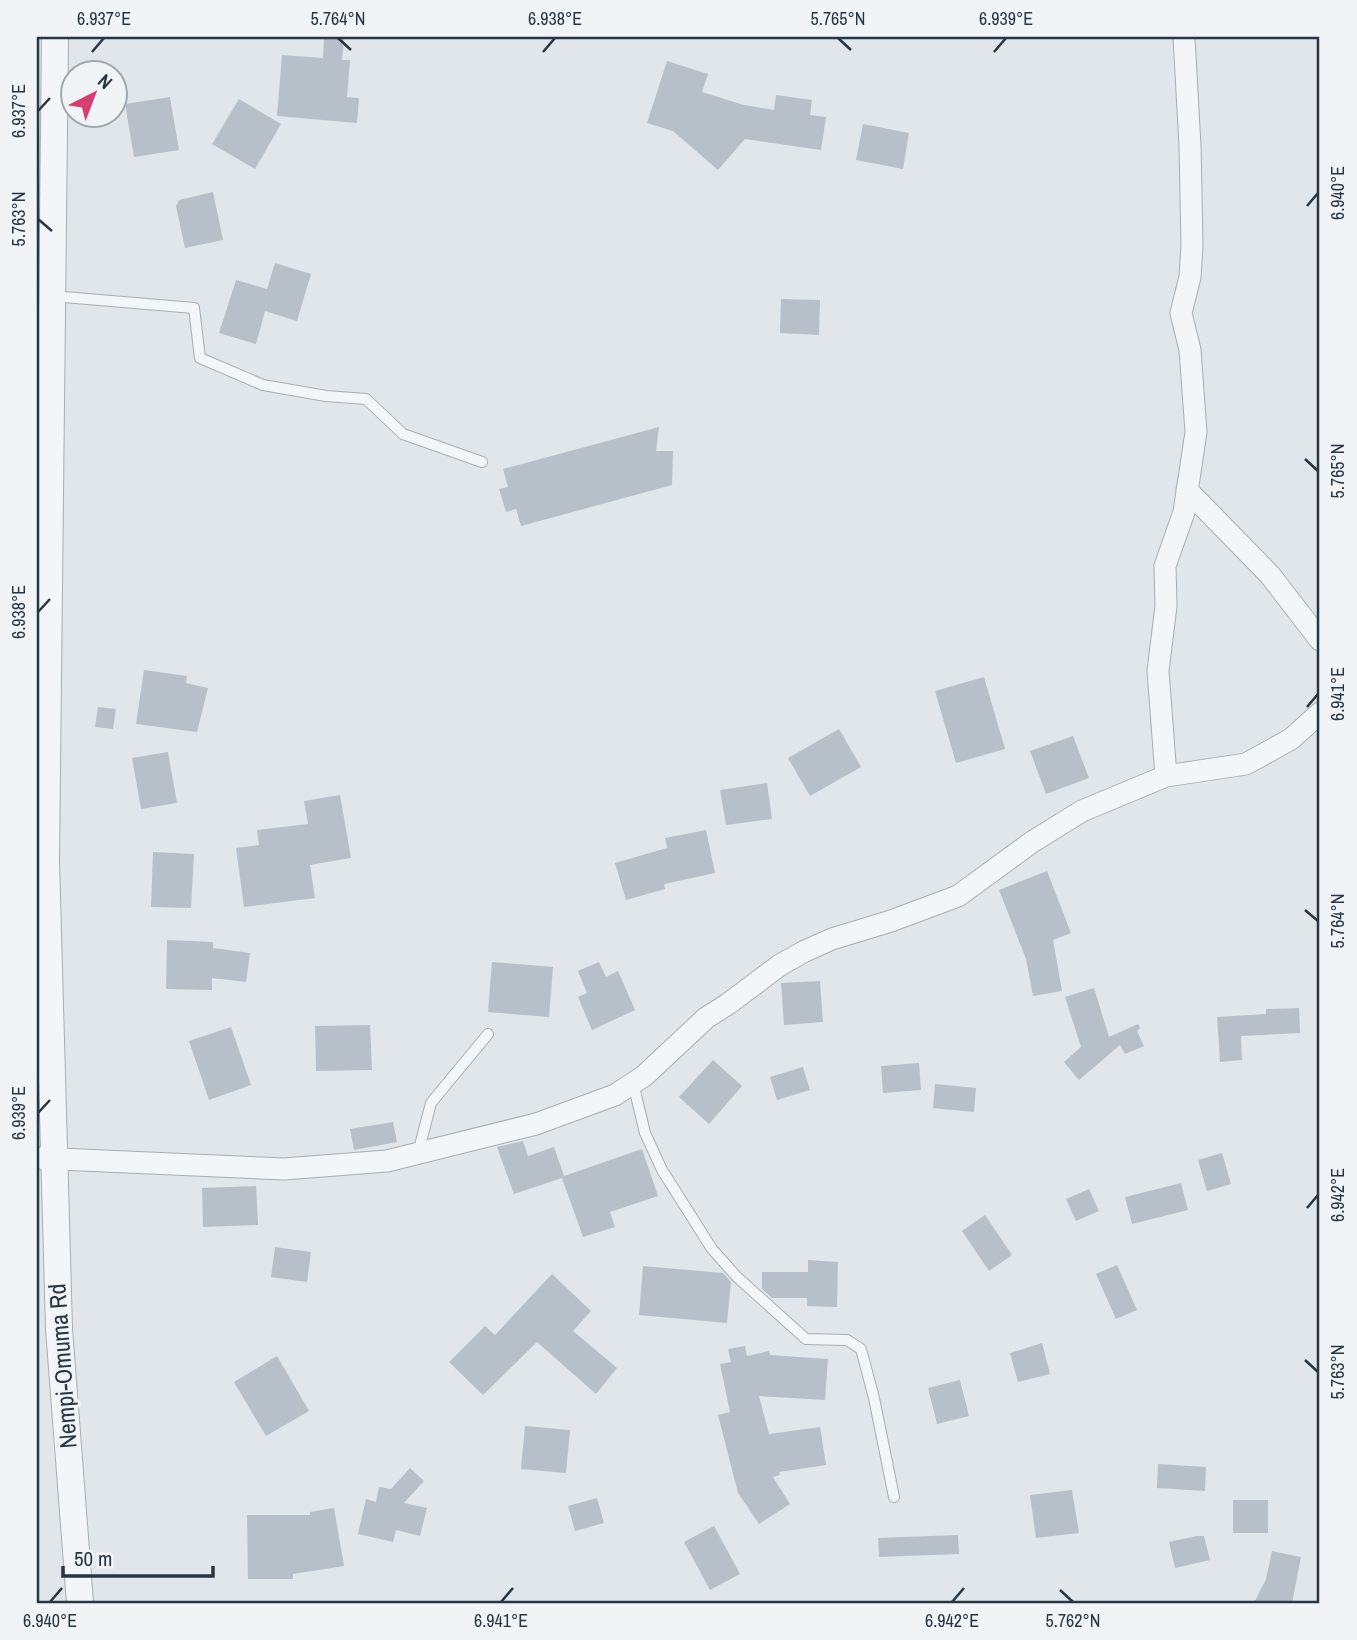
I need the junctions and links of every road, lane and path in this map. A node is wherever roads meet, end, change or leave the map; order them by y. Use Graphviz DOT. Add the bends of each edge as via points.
graph roads {
  1 [pos="55,37"];
  2 [pos="1184,37"];
  3 [pos="52,296"];
  4 [pos="44,363"];
  5 [pos="482,463"];
  6 [pos="1187,490"];
  7 [pos="1320,640"];
  8 [pos="1320,713"];
  9 [pos="41,769"];
  10 [pos="1166,776"];
  11 [pos="488,1034"];
  12 [pos="634,1083"];
  13 [pos="418,1153"];
  14 [pos="46,1159"];
  15 [pos="894,1497"];
  16 [pos="80,1603"];
  1 -- 3 [label="street, Nempi-Omuma Rd"];
  2 -- 6 [label="street" via="1192,245 1181,313 1190,349 1196,432"];
  3 -- 4 [label="street, Nempi-Omuma Rd"];
  3 -- 5 [label="lane" via="194,309 200,358 263,385 366,399 403,434"];
  4 -- 9 [label="street, Nempi-Omuma Rd"];
  6 -- 7 [label="street" via="1270,575"];
  6 -- 10 [label="street" via="1165,566 1167,607 1158,671"];
  8 -- 10 [label="street" via="1291,739 1246,764"];
  9 -- 14 [label="street, Nempi-Omuma Rd" via="46,861"];
  10 -- 12 [label="street" via="1082,811 958,896 832,939 797,956 706,1018"];
  11 -- 13 [label="lane" via="431,1103"];
  12 -- 13 [label="street" via="615,1095 536,1124"];
  12 -- 15 [label="lane" via="651,1146 712,1249 806,1339 847,1340 861,1349"];
  13 -- 14 [label="street" via="387,1161 284,1169"];
  14 -- 16 [label="street, Nempi-Omuma Rd"];
}
